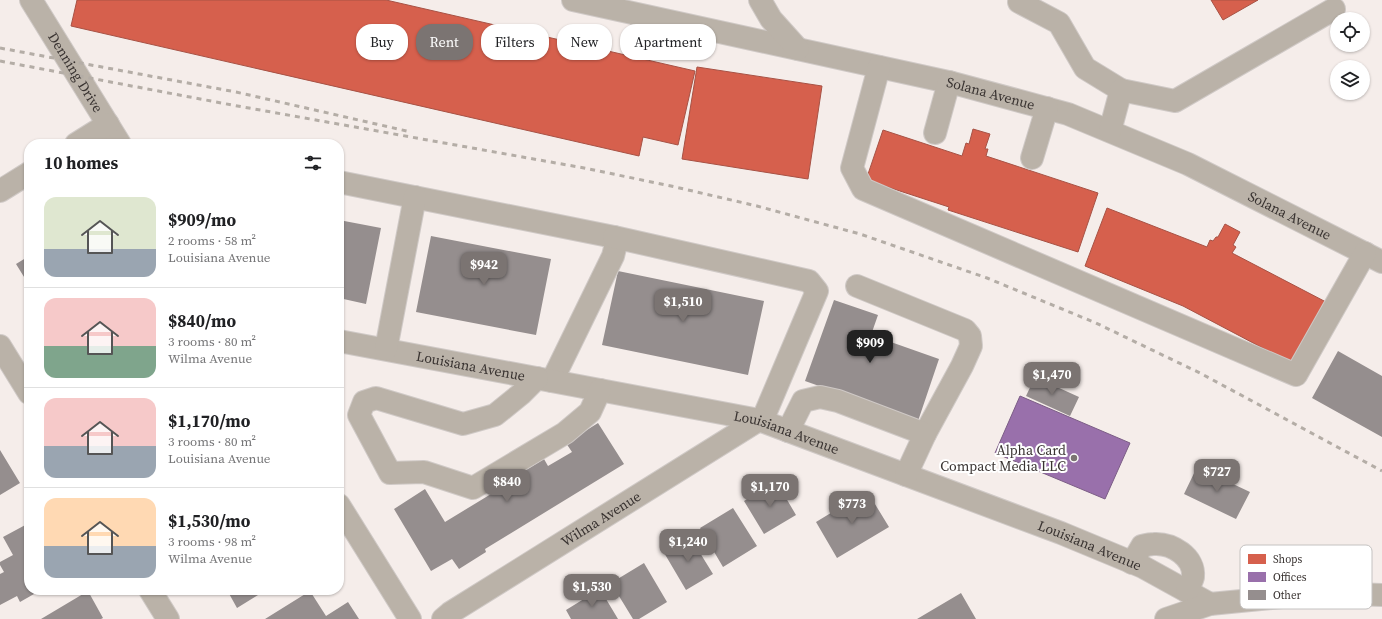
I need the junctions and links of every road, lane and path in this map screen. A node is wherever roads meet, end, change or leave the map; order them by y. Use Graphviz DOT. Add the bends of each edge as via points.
graph roads {
  1 [pos="31,0"];
  2 [pos="573,0"];
  3 [pos="760,0"];
  4 [pos="1019,2"];
  5 [pos="619,4"];
  6 [pos="1334,9"];
  7 [pos="798,50"];
  8 [pos="879,67"];
  9 [pos="950,82"];
  10 [pos="1121,90"];
  11 [pos="1047,108"];
  12 [pos="108,124"];
  13 [pos="1110,131"];
  14 [pos="936,134"];
  15 [pos="84,139"];
  16 [pos="117,139"];
  17 [pos="1032,158"];
  18 [pos="24,176"];
  19 [pos="344,183"];
  20 [pos="0,191"];
  21 [pos="415,197"];
  22 [pos="614,237"];
  23 [pos="1373,258"];
  24 [pos="857,286"];
  25 [pos="344,342"];
  26 [pos="0,346"];
  27 [pos="386,350"];
  28 [pos="545,379"];
  29 [pos="24,385"];
  30 [pos="600,390"];
  31 [pos="760,420"];
  32 [pos="788,431"];
  33 [pos="925,434"];
  34 [pos="906,475"];
  35 [pos="344,513"];
  36 [pos="1132,563"];
  37 [pos="1187,591"];
  38 [pos="153,595"];
  39 [pos="1372,595"];
  40 [pos="1382,595"];
  41 [pos="1240,607"];
  42 [pos="1215,611"];
  43 [pos="168,619"];
  44 [pos="410,619"];
  45 [pos="443,619"];
  46 [pos="1166,619"];
  1 -- 12 [label="street, Denning Drive"];
  2 -- 5 [label="street, Solana Avenue"];
  3 -- 7 [label="street" via="771,20"];
  4 -- 10 [label="street" via="1059,23 1085,68"];
  5 -- 7 [label="street, Solana Avenue"];
  6 -- 10 [label="street" via="1175,101"];
  7 -- 8 [label="street, Solana Avenue"];
  8 -- 9 [label="street, Solana Avenue"];
  8 -- 23 [label="street" via="852,168 863,189 1296,375"];
  9 -- 11 [label="street, Solana Avenue"];
  9 -- 14 [label="street"];
  10 -- 13 [label="street"];
  11 -- 13 [label="street, Solana Avenue"];
  11 -- 17 [label="street"];
  12 -- 15 [label="street"];
  12 -- 16 [label="street, Denning Drive"];
  13 -- 23 [label="street, Solana Avenue" via="1188,164"];
  18 -- 20 [label="street"];
  19 -- 21 [label="street"];
  21 -- 22 [label="street"];
  21 -- 27 [label="street"];
  22 -- 28 [label="street" via="616,244 613,256"];
  22 -- 31 [label="street" via="809,281 817,291"];
  24 -- 33 [label="street" via="965,330 970,336 971,346 962,366"];
  25 -- 27 [label="street, Louisiana Avenue"];
  26 -- 29 [label="street"];
  27 -- 28 [label="street, Louisiana Avenue"];
  28 -- 30 [label="street, Louisiana Avenue"];
  28 -- 30 [label="street" via="495,415 464,424 376,398 364,402 359,414 390,473 424,472 473,488 565,433 590,412"];
  30 -- 31 [label="street, Louisiana Avenue"];
  31 -- 32 [label="street, Louisiana Avenue"];
  31 -- 45 [label="street, Wilma Avenue"];
  32 -- 33 [label="street" via="802,401 820,398 838,401"];
  32 -- 34 [label="street, Louisiana Avenue"];
  33 -- 34 [label="street"];
  34 -- 36 [label="street, Louisiana Avenue" via="1061,533"];
  35 -- 44 [label="street"];
  36 -- 37 [label="street, Louisiana Avenue"];
  36 -- 37 [label="street" via="1142,546 1170,546 1190,561 1193,577"];
  37 -- 42 [label="street, Louisiana Avenue"];
  38 -- 43 [label="street"];
  39 -- 40 [label="street"];
  41 -- 42 [label="street"];
  42 -- 46 [label="street"];
}
